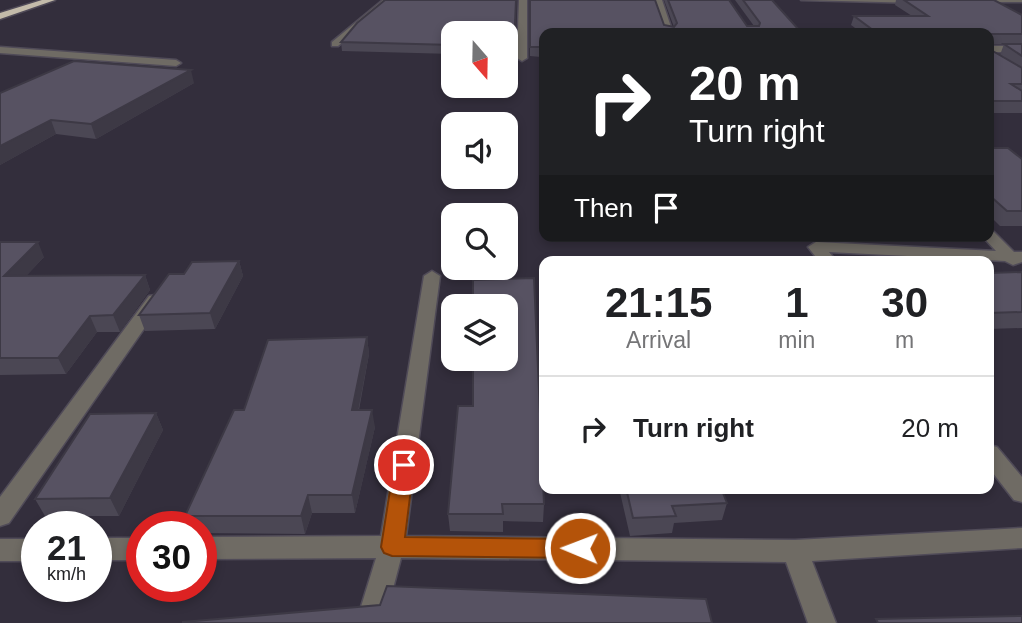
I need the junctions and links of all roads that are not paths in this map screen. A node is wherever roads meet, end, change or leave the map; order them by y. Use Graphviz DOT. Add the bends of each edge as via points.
graph roads {
  1 [pos="22,0"];
  2 [pos="51,0"];
  3 [pos="387,0"];
  4 [pos="523,0"];
  5 [pos="658,0"];
  6 [pos="805,0"];
  7 [pos="871,0"];
  8 [pos="1008,0"];
  9 [pos="926,1"];
  10 [pos="967,1"];
  11 [pos="1022,1"];
  12 [pos="0,6"];
  13 [pos="1022,12"];
  14 [pos="0,16"];
  15 [pos="667,28"];
  16 [pos="335,44"];
  17 [pos="1022,49"];
  18 [pos="0,50"];
  19 [pos="994,51"];
  20 [pos="994,56"];
  21 [pos="522,58"];
  22 [pos="1000,61"];
  23 [pos="176,64"];
  24 [pos="994,239"];
  25 [pos="824,256"];
  26 [pos="1016,257"];
  27 [pos="1022,268"];
  28 [pos="432,275"];
  29 [pos="165,286"];
  30 [pos="994,459"];
  31 [pos="1022,493"];
  32 [pos="0,516"];
  33 [pos="1022,538"];
  34 [pos="392,547"];
  35 [pos="217,548"];
  36 [pos="0,550"];
  37 [pos="21,550"];
  38 [pos="795,551"];
  39 [pos="370,623"];
  40 [pos="822,623"];
  1 -- 12 [label="highway"];
  2 -- 14 [label="highway"];
  3 -- 16 [label="street"];
  4 -- 21 [label="street"];
  5 -- 15 [label="street"];
  6 -- 7 [label="street"];
  7 -- 9 [label="street"];
  8 -- 10 [label="street"];
  8 -- 11 [label="street"];
  8 -- 13 [label="street"];
  17 -- 19 [label="street"];
  18 -- 23 [label="street"];
  20 -- 22 [label="street"];
  24 -- 26 [label="street"];
  25 -- 26 [label="street" via="816,247"];
  26 -- 27 [label="street"];
  28 -- 34 [label="street"];
  29 -- 32 [label="street"];
  30 -- 31 [label="street"];
  33 -- 38 [label="street"];
  34 -- 35 [label="street"];
  34 -- 38 [label="street"];
  34 -- 39 [label="street"];
  36 -- 37 [label="street"];
  38 -- 40 [label="street"];
}
